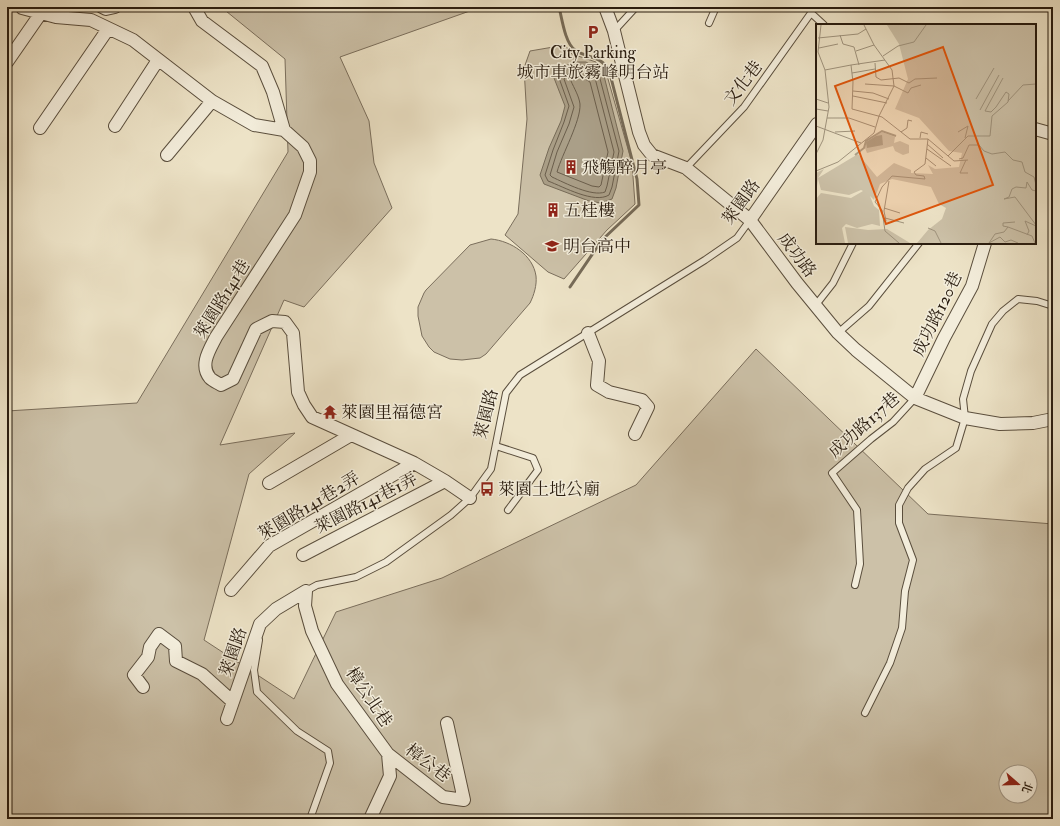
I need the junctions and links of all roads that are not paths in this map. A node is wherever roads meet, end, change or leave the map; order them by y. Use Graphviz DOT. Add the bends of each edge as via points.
graph roads {
  1 [pos="102,7"];
  2 [pos="115,7"];
  3 [pos="194,7"];
  4 [pos="604,7"];
  5 [pos="636,7"];
  6 [pos="716,7"];
  7 [pos="814,7"];
  8 [pos="22,8"];
  9 [pos="41,13"];
  10 [pos="811,14"];
  11 [pos="709,23"];
  12 [pos="823,24"];
  13 [pos="108,28"];
  14 [pos="614,31"];
  15 [pos="158,60"];
  16 [pos="7,62"];
  17 [pos="212,101"];
  18 [pos="816,125"];
  19 [pos="115,126"];
  20 [pos="40,128"];
  21 [pos="1036,129"];
  22 [pos="284,130"];
  23 [pos="1053,134"];
  24 [pos="167,155"];
  25 [pos="686,168"];
  26 [pos="750,220"];
  27 [pos="852,244"];
  28 [pos="918,244"];
  29 [pos="985,244"];
  30 [pos="815,306"];
  31 [pos="1053,306"];
  32 [pos="588,333"];
  33 [pos="838,333"];
  34 [pos="915,398"];
  35 [pos="965,418"];
  36 [pos="1053,419"];
  37 [pos="634,434"];
  38 [pos="351,435"];
  39 [pos="496,446"];
  40 [pos="414,463"];
  41 [pos="444,481"];
  42 [pos="269,482"];
  43 [pos="470,498"];
  44 [pos="508,510"];
  45 [pos="303,555"];
  46 [pos="855,585"];
  47 [pos="231,590"];
  48 [pos="306,590"];
  49 [pos="260,624"];
  50 [pos="143,687"];
  51 [pos="233,702"];
  52 [pos="865,713"];
  53 [pos="227,719"];
  54 [pos="447,723"];
  55 [pos="388,754"];
  56 [pos="310,819"];
  57 [pos="370,819"];
  1 -- 2 [label="street"];
  3 -- 22 [label="street" via="202,21 262,66"];
  4 -- 14 [label="street, 成功路"];
  5 -- 14 [label="lane"];
  6 -- 11 [label="lane"];
  7 -- 10 [label="lane, 文化巷"];
  8 -- 9 [label="street"];
  9 -- 13 [label="street" via="91,20"];
  9 -- 16 [label="street"];
  10 -- 12 [label="lane"];
  10 -- 25 [label="lane, 文化巷" via="744,108"];
  13 -- 15 [label="street" via="134,40"];
  13 -- 20 [label="street"];
  14 -- 25 [label="street, 成功路" via="644,145 652,155"];
  15 -- 17 [label="street"];
  15 -- 19 [label="street"];
  17 -- 22 [label="street" via="254,126"];
  17 -- 24 [label="street"];
  18 -- 26 [label="street, 萊園路"];
  21 -- 23 [label="street"];
  22 -- 38 [label="street, 萊園路141巷" via="303,148 310,161 310,172 294,215 216,337 205,366 210,378 221,385 233,379 256,329 272,321 285,322 293,333 298,392 304,405 312,417"];
  25 -- 26 [label="street, 成功路"];
  26 -- 30 [label="street, 成功路"];
  26 -- 32 [label="lane, 萊園路" via="737,238"];
  27 -- 30 [label="lane" via="833,283"];
  28 -- 33 [label="lane" via="869,306"];
  29 -- 34 [label="street, 成功路120巷" via="972,286"];
  30 -- 33 [label="street, 成功路"];
  31 -- 35 [label="lane" via="1018,299 992,324 971,372 963,399"];
  32 -- 37 [label="street" via="599,361 597,385 609,392 642,400 648,407"];
  32 -- 39 [label="lane, 萊園路" via="520,375 509,387"];
  33 -- 34 [label="street, 成功路"];
  34 -- 35 [label="street, 成功路"];
  34 -- 46 [label="lane, 成功路137巷" via="893,422 832,473 857,510 860,564"];
  35 -- 36 [label="street, 成功路" via="1000,424 1033,423"];
  35 -- 52 [label="lane" via="956,448 925,469 908,488 899,505 899,523 914,560 905,591 902,628 890,663"];
  38 -- 40 [label="street, 萊園路141巷"];
  38 -- 42 [label="street"];
  39 -- 43 [label="lane, 萊園路" via="490,468"];
  39 -- 44 [label="lane" via="533,458 538,470"];
  40 -- 41 [label="street, 萊園路141巷"];
  40 -- 47 [label="street, 萊園路141巷2弄" via="269,546"];
  41 -- 43 [label="street, 萊園路141巷"];
  41 -- 45 [label="street, 萊園路141巷1弄"];
  43 -- 48 [label="lane, 萊園路" via="451,515 386,562 356,577 317,585"];
  48 -- 49 [label="street, 萊園路" via="276,608"];
  48 -- 55 [label="street, 樟公北巷" via="305,606 312,631 337,684"];
  49 -- 51 [label="street, 萊園路"];
  49 -- 56 [label="lane" via="254,670 257,692 297,731 328,751 330,763"];
  50 -- 51 [label="street, 萊園路" via="134,675 148,657 150,647 159,634 175,646 176,661 202,674"];
  51 -- 53 [label="street, 萊園路"];
  54 -- 55 [label="street, 樟公巷" via="464,800 443,797"];
  55 -- 57 [label="street, 樟公北巷" via="390,776"];
}
